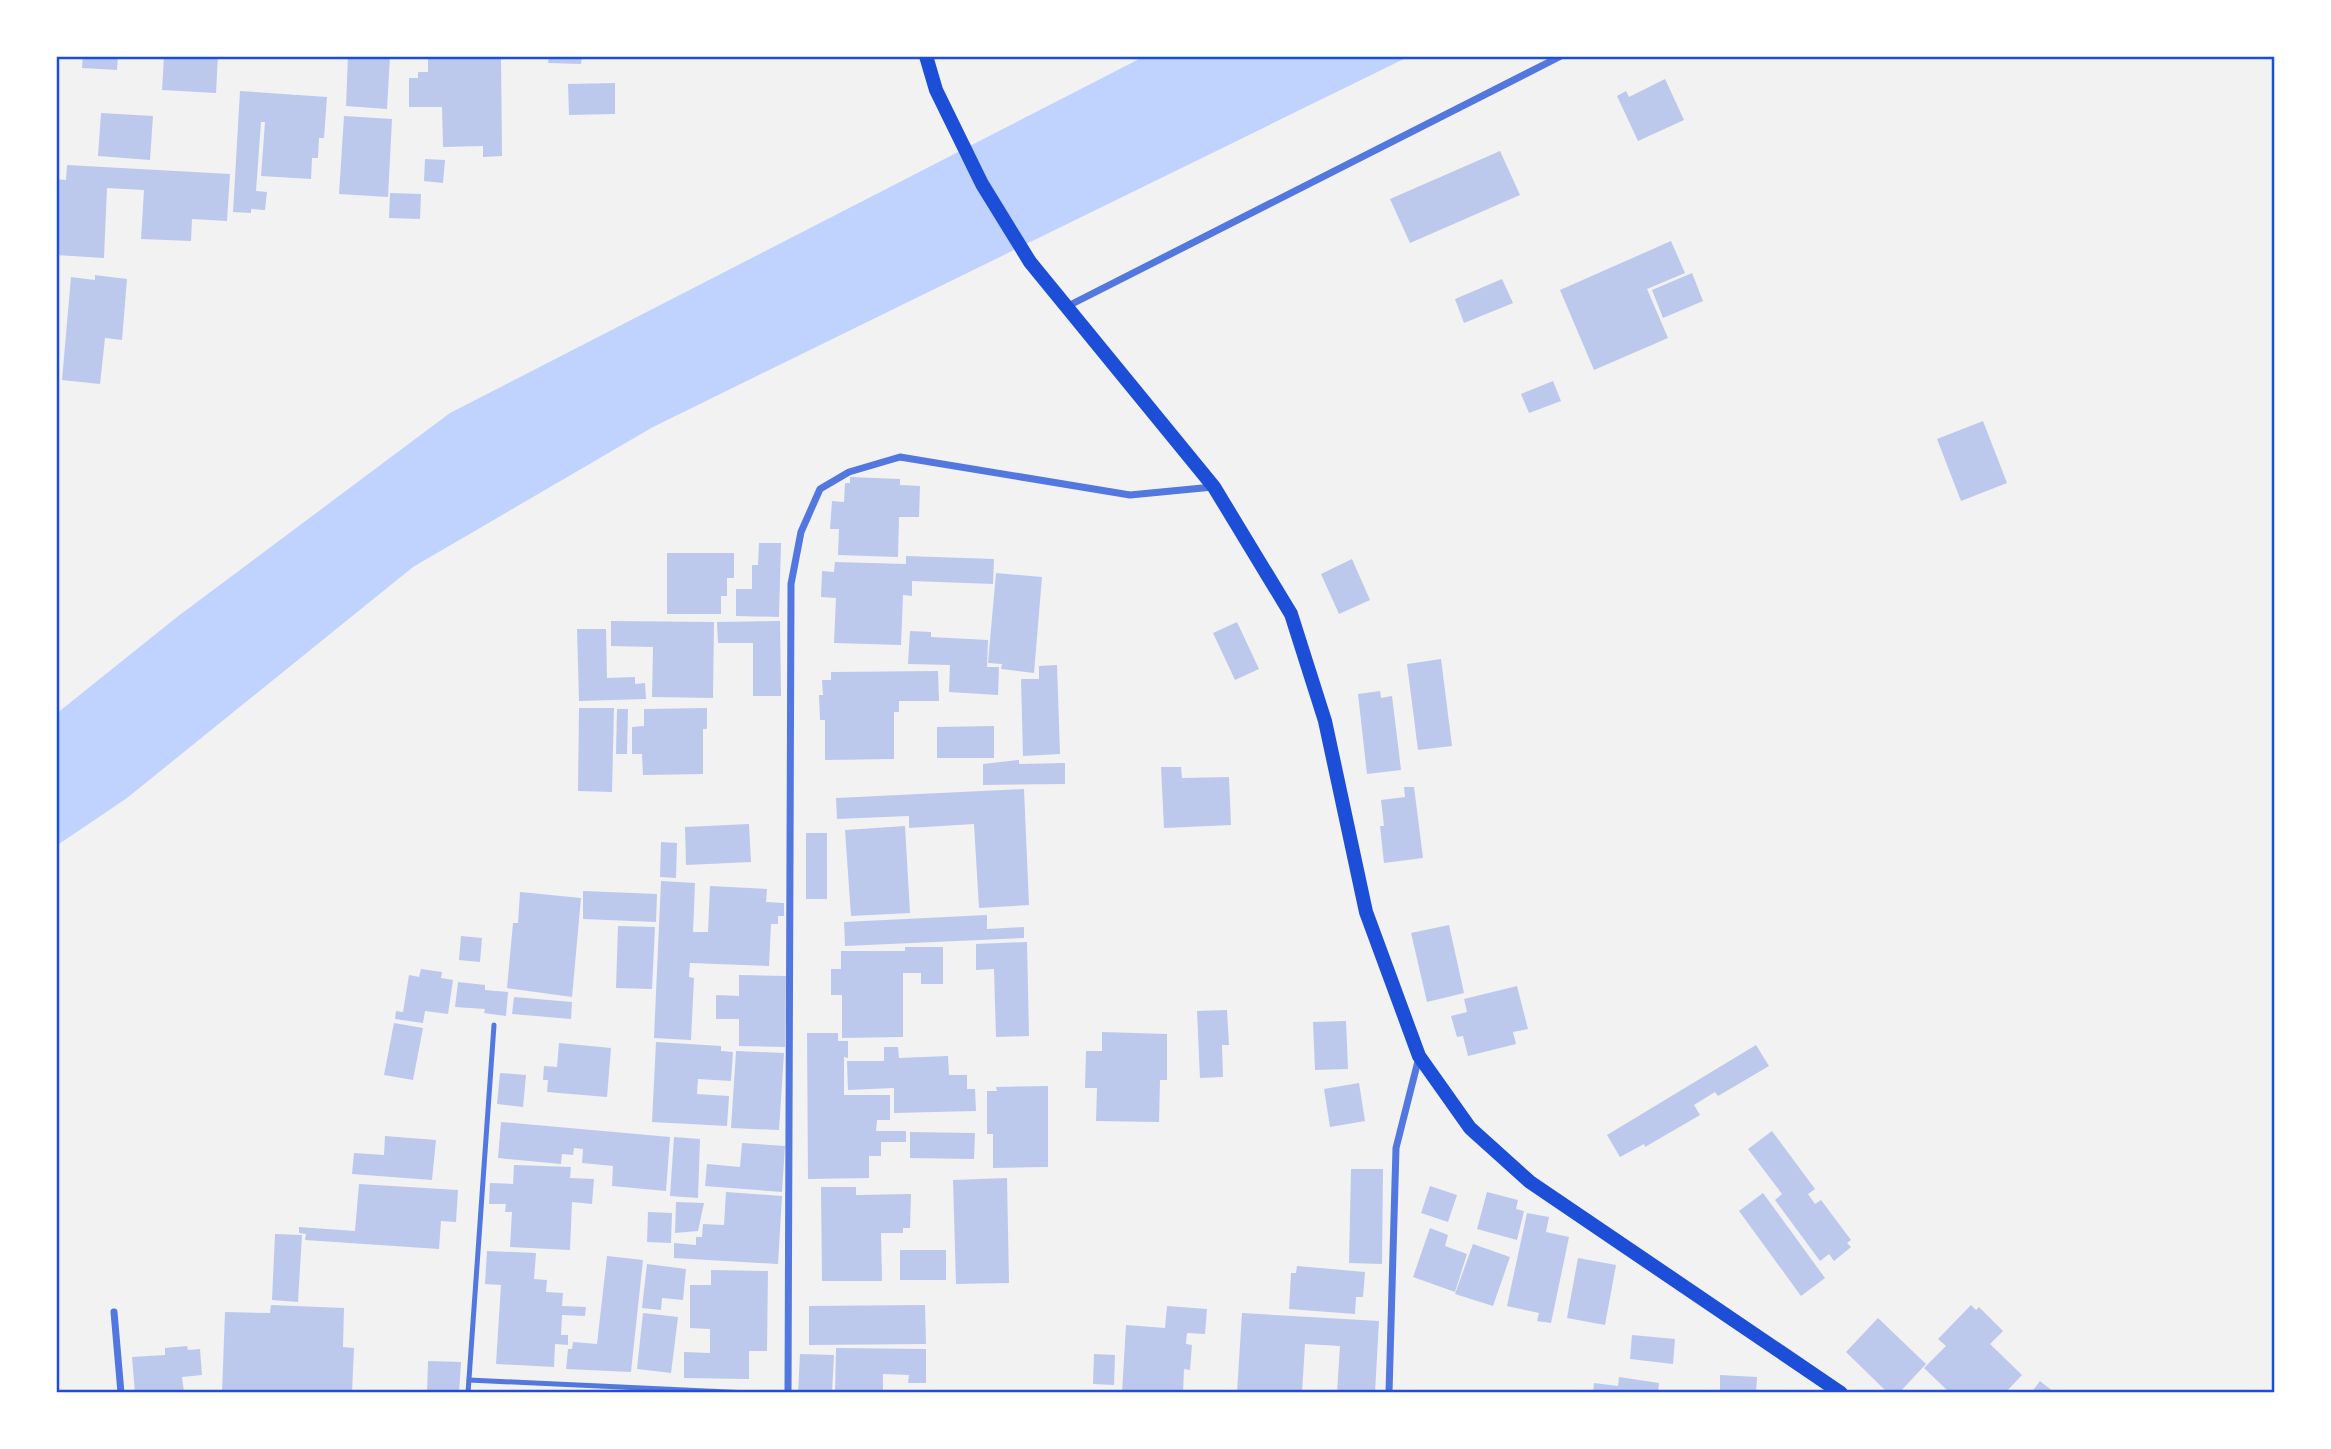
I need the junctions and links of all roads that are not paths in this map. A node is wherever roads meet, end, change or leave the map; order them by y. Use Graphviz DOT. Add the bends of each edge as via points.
graph roads {
  1 [pos="926,56"];
  2 [pos="1561,56"];
  3 [pos="1066,308"];
  4 [pos="1214,486"];
  5 [pos="494,1026"];
  6 [pos="1419,1056"];
  7 [pos="114,1312"];
  8 [pos="469,1380"];
  9 [pos="121,1393"];
  10 [pos="468,1393"];
  11 [pos="749,1393"];
  12 [pos="788,1393"];
  13 [pos="1390,1393"];
  14 [pos="1841,1393"];
  1 -- 3 [label="main road" via="936,90 982,184 1030,262"];
  2 -- 3 [label="street"];
  3 -- 4 [label="main road"];
  4 -- 6 [label="main road" via="1291,614 1325,721 1366,912"];
  4 -- 12 [label="street" via="1130,495 900,457 849,472 820,489 801,531 791,584"];
  5 -- 8 [label="lane"];
  6 -- 13 [label="street" via="1396,1148"];
  6 -- 14 [label="main road" via="1470,1128 1530,1182"];
  7 -- 9 [label="street"];
  8 -- 10 [label="lane"];
  8 -- 11 [label="lane"];
}
